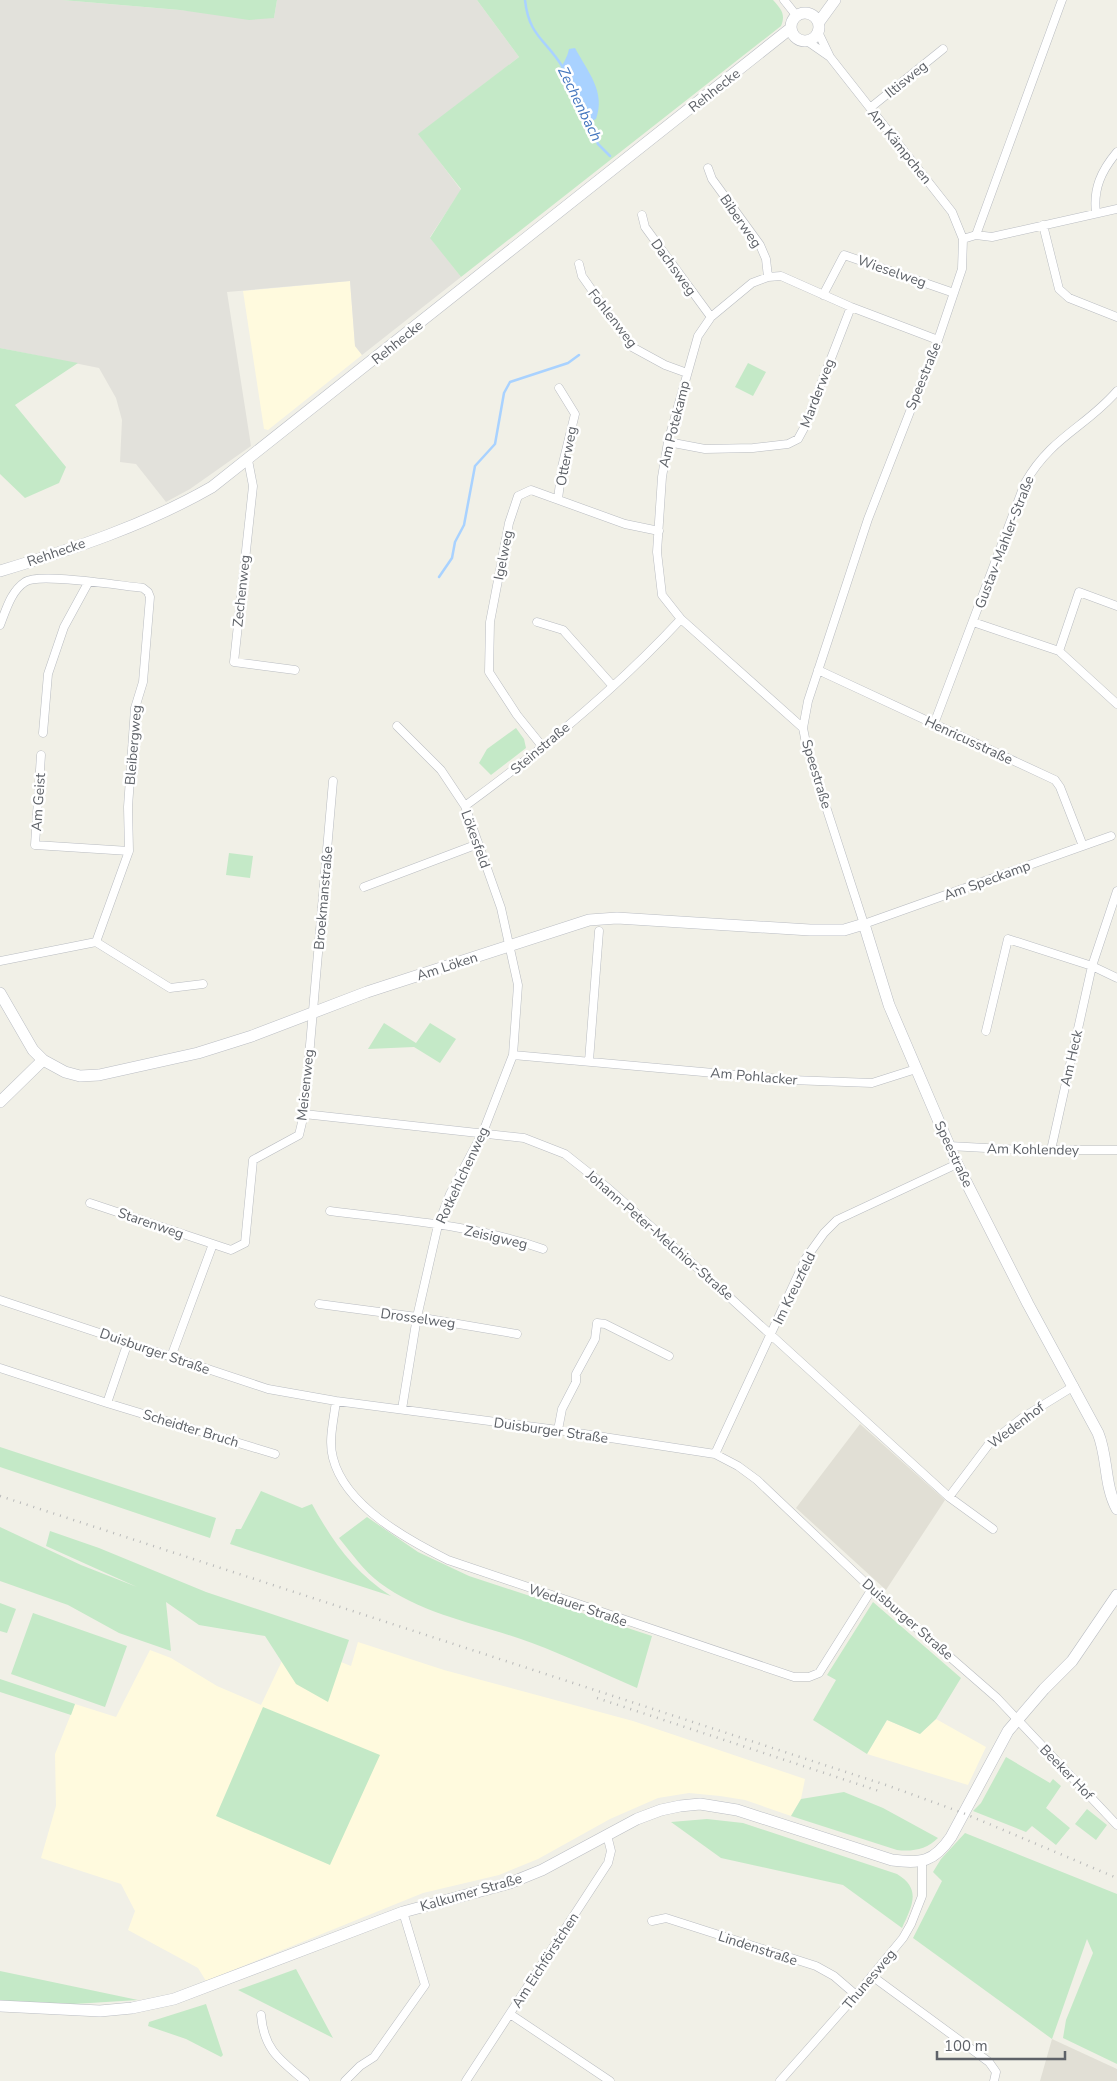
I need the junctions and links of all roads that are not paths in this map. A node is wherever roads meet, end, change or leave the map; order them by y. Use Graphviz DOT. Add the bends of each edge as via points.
graph roads {
  1 [pos="784,0"];
  2 [pos="828,0"];
  3 [pos="835,0"];
  4 [pos="1062,0"];
  5 [pos="809,13"];
  6 [pos="796,15"];
  7 [pos="818,27"];
  8 [pos="793,32"];
  9 [pos="807,41"];
  10 [pos="942,49"];
  11 [pos="830,57"];
  12 [pos="870,108"];
  13 [pos="1117,152"];
  14 [pos="708,168"];
  15 [pos="1117,209"];
  16 [pos="1096,213"];
  17 [pos="642,215"];
  18 [pos="1043,225"];
  19 [pos="976,235"];
  20 [pos="964,238"];
  21 [pos="578,264"];
  22 [pos="768,277"];
  23 [pos="954,293"];
  24 [pos="823,295"];
  25 [pos="851,307"];
  26 [pos="711,317"];
  27 [pos="1117,317"];
  28 [pos="938,340"];
  29 [pos="687,373"];
  30 [pos="560,388"];
  31 [pos="1117,391"];
  32 [pos="668,442"];
  33 [pos="248,460"];
  34 [pos="558,499"];
  35 [pos="659,530"];
  36 [pos="2,567"];
  37 [pos="88,582"];
  38 [pos="1117,606"];
  39 [pos="681,619"];
  40 [pos="537,622"];
  41 [pos="973,622"];
  42 [pos="0,624"];
  43 [pos="1058,651"];
  44 [pos="295,670"];
  45 [pos="818,670"];
  46 [pos="612,685"];
  47 [pos="1117,704"];
  48 [pos="934,724"];
  49 [pos="397,726"];
  50 [pos="804,728"];
  51 [pos="43,733"];
  52 [pos="542,746"];
  53 [pos="41,755"];
  54 [pos="332,781"];
  55 [pos="465,806"];
  56 [pos="1111,836"];
  57 [pos="478,844"];
  58 [pos="1083,846"];
  59 [pos="129,851"];
  60 [pos="364,886"];
  61 [pos="1117,891"];
  62 [pos="864,924"];
  63 [pos="599,931"];
  64 [pos="96,942"];
  65 [pos="510,944"];
  66 [pos="0,961"];
  67 [pos="1092,966"];
  68 [pos="1117,978"];
  69 [pos="203,984"];
  70 [pos="0,993"];
  71 [pos="314,1014"];
  72 [pos="986,1031"];
  73 [pos="513,1055"];
  74 [pos="43,1060"];
  75 [pos="589,1061"];
  76 [pos="916,1069"];
  77 [pos="0,1102"];
  78 [pos="304,1114"];
  79 [pos="484,1132"];
  80 [pos="949,1146"];
  81 [pos="1050,1150"];
  82 [pos="1117,1150"];
  83 [pos="957,1164"];
  84 [pos="90,1203"];
  85 [pos="330,1211"];
  86 [pos="438,1225"];
  87 [pos="213,1244"];
  88 [pos="543,1249"];
  89 [pos="0,1300"];
  90 [pos="319,1304"];
  91 [pos="417,1317"];
  92 [pos="517,1334"];
  93 [pos="771,1334"];
  94 [pos="128,1342"];
  95 [pos="669,1356"];
  96 [pos="171,1357"];
  97 [pos="0,1368"];
  98 [pos="1074,1386"];
  99 [pos="336,1401"];
  100 [pos="107,1403"];
  101 [pos="402,1409"];
  102 [pos="558,1430"];
  103 [pos="275,1454"];
  104 [pos="715,1454"];
  105 [pos="949,1497"];
  106 [pos="1117,1509"];
  107 [pos="993,1529"];
  108 [pos="872,1589"];
  109 [pos="1117,1594"];
  110 [pos="1018,1718"];
  111 [pos="1117,1826"];
  112 [pos="607,1835"];
  113 [pos="922,1861"];
  114 [pos="403,1912"];
  115 [pos="652,1921"];
  116 [pos="872,1976"];
  117 [pos="856,1995"];
  118 [pos="0,2006"];
  119 [pos="510,2014"];
  120 [pos="261,2015"];
  121 [pos="305,2081"];
  122 [pos="345,2081"];
  123 [pos="466,2081"];
  124 [pos="610,2081"];
  125 [pos="780,2081"];
  126 [pos="994,2081"];
  1 -- 6 [label="street"];
  2 -- 5 [label="street"];
  3 -- 7 [label="street"];
  4 -- 19 [label="street"];
  5 -- 6 [label="street"];
  5 -- 7 [label="street"];
  6 -- 8 [label="street"];
  7 -- 9 [label="street"];
  7 -- 11 [label="street, Am Kämpchen"];
  8 -- 9 [label="street"];
  8 -- 33 [label="street, Rehhecke" via="617,165"];
  9 -- 11 [label="street, Am Kämpchen"];
  10 -- 12 [label="street, Iltisweg"];
  11 -- 12 [label="street, Am Kämpchen"];
  12 -- 20 [label="street, Am Kämpchen" via="952,212"];
  13 -- 16 [label="street" via="1104,168 1097,185"];
  14 -- 22 [label="street, Biberweg" via="712,179 760,245"];
  15 -- 16 [label="street"];
  16 -- 18 [label="street"];
  17 -- 26 [label="street, Dachsweg" via="645,227"];
  18 -- 19 [label="street" via="992,237"];
  18 -- 27 [label="street" via="1059,289 1069,298"];
  19 -- 20 [label="street"];
  20 -- 23 [label="street, Speestraße" via="962,269"];
  21 -- 29 [label="street, Fohlenweg" via="582,276 632,347"];
  22 -- 24 [label="street" via="781,276"];
  22 -- 26 [label="street, Am Potekamp" via="752,283"];
  23 -- 24 [label="street, Wieselweg" via="844,255"];
  23 -- 28 [label="street, Speestraße"];
  24 -- 25 [label="street"];
  25 -- 28 [label="street"];
  25 -- 32 [label="street, Marderweg" via="798,439 788,444 753,448 705,449"];
  26 -- 29 [label="street, Am Potekamp" via="698,336"];
  28 -- 45 [label="street, Speestraße" via="868,519"];
  29 -- 32 [label="street, Am Potekamp"];
  30 -- 34 [label="street, Otterweg" via="574,414"];
  31 -- 41 [label="street, Gustav-Mahler-Straße" via="1105,405 1063,436 1034,467"];
  32 -- 35 [label="street, Am Potekamp"];
  33 -- 36 [label="street, Rehhecke" via="212,488 178,507 127,528"];
  33 -- 44 [label="street, Zechenweg" via="253,486 234,662"];
  34 -- 35 [label="street, Igelweg" via="625,524"];
  34 -- 52 [label="street, Igelweg" via="531,490 518,496 509,523 490,622 489,672"];
  35 -- 39 [label="street, Am Potekamp" via="657,552 662,595"];
  37 -- 42 [label="street, Bleibergweg" via="32,578 14,594"];
  37 -- 51 [label="street" via="64,627 48,674"];
  37 -- 59 [label="street, Bleibergweg" via="143,588 150,597 143,682 135,708 128,808"];
  38 -- 43 [label="street" via="1079,592"];
  39 -- 46 [label="street, Steinstraße"];
  39 -- 50 [label="street, Am Potekamp"];
  40 -- 46 [label="street" via="563,630"];
  41 -- 43 [label="street"];
  41 -- 48 [label="street, Gustav-Mahler-Straße"];
  43 -- 47 [label="street"];
  45 -- 48 [label="street, Henricusstraße"];
  45 -- 50 [label="street, Speestraße"];
  46 -- 52 [label="street, Steinstraße"];
  48 -- 58 [label="street, Henricusstraße" via="1055,780"];
  49 -- 55 [label="street, Lökesfeld" via="441,770"];
  50 -- 62 [label="street, Speestraße"];
  52 -- 55 [label="street, Steinstraße"];
  53 -- 59 [label="street, Am Geist" via="35,845"];
  54 -- 71 [label="street, Broekmanstraße"];
  55 -- 57 [label="street, Lökesfeld"];
  56 -- 58 [label="street, Am Speckamp"];
  57 -- 60 [label="street"];
  57 -- 65 [label="street, Lökesfeld"];
  58 -- 62 [label="street, Am Speckamp"];
  59 -- 64 [label="street, Bleibergweg"];
  61 -- 67 [label="street, Am Heck"];
  62 -- 65 [label="street, Am Löken" via="844,930 810,930 600,918"];
  62 -- 76 [label="street, Speestraße" via="889,1005"];
  63 -- 75 [label="street"];
  64 -- 66 [label="street"];
  64 -- 69 [label="street" via="170,988"];
  65 -- 71 [label="street, Am Löken" via="366,992"];
  65 -- 73 [label="street, Rotkehlchenweg" via="518,986"];
  67 -- 68 [label="street"];
  67 -- 72 [label="street" via="1008,939"];
  67 -- 81 [label="street, Am Heck"];
  70 -- 74 [label="street"];
  71 -- 74 [label="street, Am Löken" via="198,1053 99,1075 80,1076 65,1072"];
  71 -- 78 [label="street, Meisenweg"];
  73 -- 75 [label="street, Am Pohlacker"];
  73 -- 79 [label="street, Rotkehlchenweg"];
  74 -- 77 [label="street"];
  75 -- 76 [label="street, Am Pohlacker" via="791,1080 872,1083"];
  76 -- 80 [label="street, Speestraße"];
  78 -- 79 [label="street, Johann-Peter-Melchior-Straße"];
  78 -- 87 [label="street, Meisenweg" via="299,1135 253,1160 245,1243 231,1250"];
  79 -- 86 [label="street, Rotkehlchenweg" via="460,1174"];
  79 -- 93 [label="street, Johann-Peter-Melchior-Straße" via="524,1138 565,1154 616,1195"];
  80 -- 81 [label="street, Am Kohlendey"];
  80 -- 83 [label="street, Speestraße"];
  81 -- 82 [label="street, Am Kohlendey"];
  83 -- 93 [label="street, Im Kreuzfeld" via="837,1220 806,1258"];
  83 -- 98 [label="street, Speestraße"];
  84 -- 87 [label="street, Starenweg"];
  85 -- 86 [label="street, Zeisigweg"];
  86 -- 88 [label="street, Zeisigweg" via="513,1238"];
  86 -- 91 [label="street, Rotkehlchenweg"];
  87 -- 96 [label="street"];
  89 -- 94 [label="street, Duisburger Straße"];
  90 -- 91 [label="street, Drosselweg"];
  91 -- 92 [label="street, Drosselweg"];
  91 -- 101 [label="street, Rotkehlchenweg"];
  93 -- 104 [label="street, Im Kreuzfeld"];
  93 -- 105 [label="street, Johann-Peter-Melchior-Straße"];
  94 -- 96 [label="street, Duisburger Straße"];
  94 -- 100 [label="street"];
  95 -- 102 [label="street" via="597,1323 595,1339 576,1374 576,1382 562,1409"];
  96 -- 99 [label="street, Duisburger Straße" via="268,1389"];
  97 -- 100 [label="street, Scheidter Bruch"];
  98 -- 105 [label="street, Wedenhof" via="1022,1418 989,1444"];
  98 -- 106 [label="street, Speestraße" via="1104,1448 1107,1477"];
  99 -- 101 [label="street, Duisburger Straße"];
  99 -- 108 [label="street, Wedauer Straße" via="332,1457 339,1474 363,1505 388,1525 415,1544 448,1560 794,1677 819,1673"];
  100 -- 103 [label="street, Scheidter Bruch"];
  101 -- 102 [label="street, Duisburger Straße"];
  102 -- 104 [label="street, Duisburger Straße"];
  104 -- 108 [label="street, Duisburger Straße" via="757,1480"];
  105 -- 107 [label="street, Johann-Peter-Melchior-Straße"];
  108 -- 110 [label="street, Duisburger Straße"];
  109 -- 110 [label="street" via="1072,1661"];
  110 -- 111 [label="street, Beeker Hof"];
  110 -- 113 [label="street, Kalkumer Straße" via="993,1755 951,1837 934,1856"];
  112 -- 113 [label="street, Kalkumer Straße" via="661,1810 709,1805 737,1810 892,1860"];
  112 -- 114 [label="street, Kalkumer Straße" via="542,1870 510,1883"];
  112 -- 119 [label="street, Am Eichförstchen" via="611,1851 608,1863"];
  113 -- 116 [label="street, Thunesweg" via="924,1878 919,1908 903,1938"];
  114 -- 118 [label="street, Kalkumer Straße" via="174,1999 100,2011"];
  114 -- 122 [label="street" via="424,1985 374,2057"];
  115 -- 117 [label="street, Lindenstraße" via="666,1918 816,1966"];
  116 -- 117 [label="street, Thunesweg"];
  116 -- 126 [label="street" via="989,2062 996,2072"];
  117 -- 125 [label="street, Thunesweg"];
  119 -- 123 [label="street, Am Eichförstchen"];
  119 -- 124 [label="street"];
  120 -- 121 [label="street" via="262,2031 270,2048"];
}
